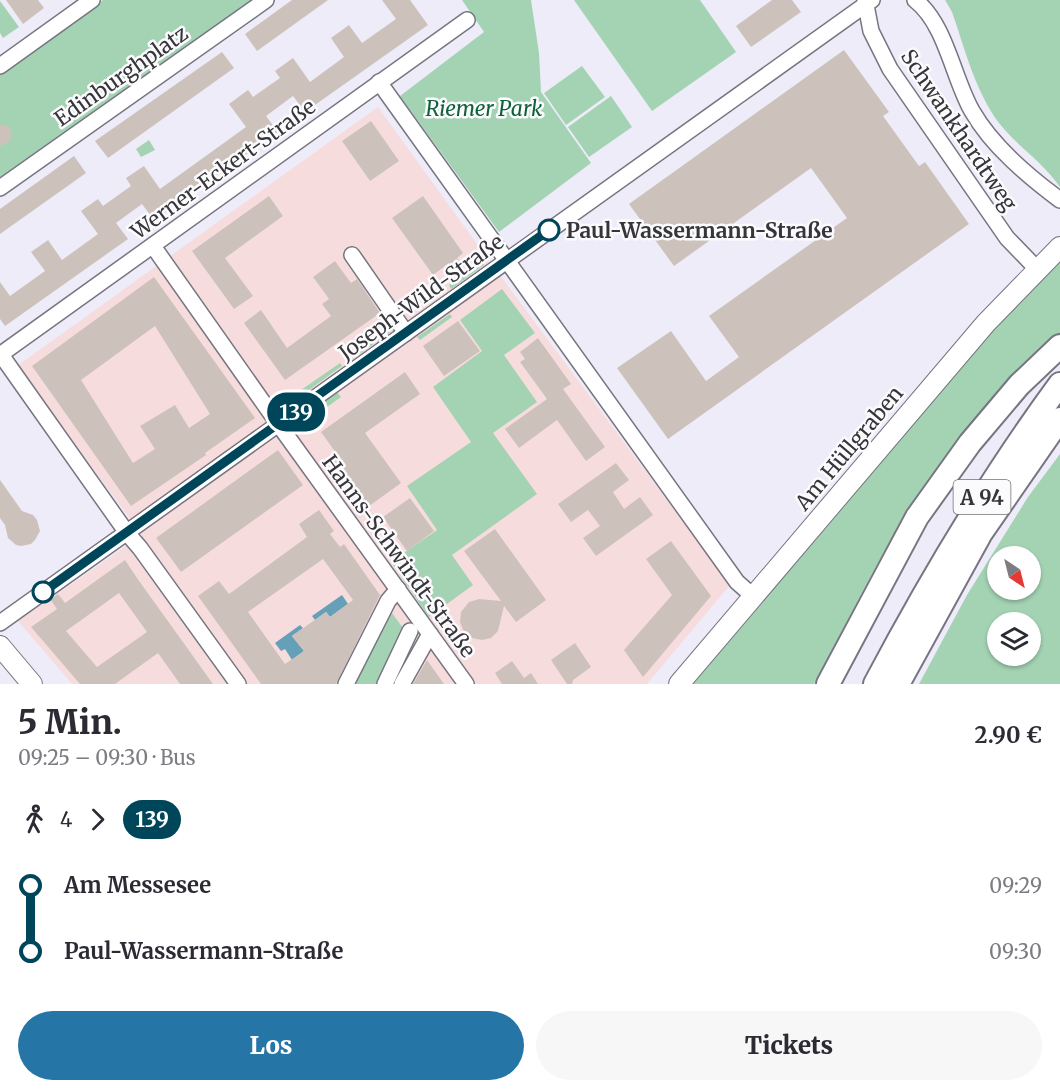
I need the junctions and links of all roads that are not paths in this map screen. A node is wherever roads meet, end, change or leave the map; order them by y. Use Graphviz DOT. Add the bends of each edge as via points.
graph roads {
  1 [pos="92,0"];
  2 [pos="266,0"];
  3 [pos="915,0"];
  4 [pos="868,1"];
  5 [pos="467,20"];
  6 [pos="0,66"];
  7 [pos="379,82"];
  8 [pos="0,188"];
  9 [pos="1059,199"];
  10 [pos="153,246"];
  11 [pos="1060,247"];
  12 [pos="352,255"];
  13 [pos="507,261"];
  14 [pos="1037,269"];
  15 [pos="406,333"];
  16 [pos="1060,346"];
  17 [pos="1060,384"];
  18 [pos="1060,420"];
  19 [pos="279,425"];
  20 [pos="127,533"];
  21 [pos="398,589"];
  22 [pos="754,597"];
  23 [pos="0,623"];
  24 [pos="410,631"];
  25 [pos="430,633"];
  26 [pos="0,646"];
  27 [pos="916,649"];
  28 [pos="32,684"];
  29 [pos="238,684"];
  30 [pos="346,684"];
  31 [pos="385,684"];
  32 [pos="402,684"];
  33 [pos="466,684"];
  34 [pos="679,684"];
  35 [pos="828,684"];
  36 [pos="875,684"];
  37 [pos="898,684"];
  38 [pos="910,684"];
  1 -- 6 [label="street"];
  2 -- 8 [label="street, Edinburghplatz"];
  3 -- 9 [label="street" via="932,20 976,118 1014,160"];
  4 -- 13 [label="street, Joseph-Wild-Straße"];
  4 -- 14 [label="street, Schwankhardtweg" via="872,31 890,69 1008,238"];
  5 -- 7 [label="street, Werner-Eckert-Straße"];
  7 -- 10 [label="street, Werner-Eckert-Straße"];
  7 -- 13 [label="street"];
  10 -- 19 [label="street, Hanns-Schwindt-Straße"];
  10 -- 20 [label="street, Werner-Eckert-Straße" via="3,352 4,359"];
  11 -- 14 [label="main road, Am Hüllgraben"];
  12 -- 15 [label="street"];
  13 -- 15 [label="street, Joseph-Wild-Straße"];
  13 -- 22 [label="street" via="737,582"];
  14 -- 22 [label="main road, Am Hüllgraben" via="986,322"];
  15 -- 19 [label="street, Joseph-Wild-Straße"];
  16 -- 35 [label="highway" via="1019,384 917,517"];
  17 -- 36 [label="highway, A 94" via="965,523"];
  18 -- 27 [label="highway, A 94" via="981,533"];
  19 -- 20 [label="street, Joseph-Wild-Straße"];
  19 -- 21 [label="street, Hanns-Schwindt-Straße"];
  20 -- 23 [label="street, Joseph-Wild-Straße"];
  20 -- 29 [label="street"];
  21 -- 25 [label="street, Hanns-Schwindt-Straße"];
  21 -- 30 [label="street" via="388,601"];
  22 -- 34 [label="main road, Am Hüllgraben"];
  24 -- 31 [label="street"];
  25 -- 32 [label="street"];
  25 -- 33 [label="street, Hanns-Schwindt-Straße"];
  26 -- 28 [label="main road"];
  27 -- 37 [label="highway, A 94"];
  27 -- 38 [label="highway" via="916,671"];
}
